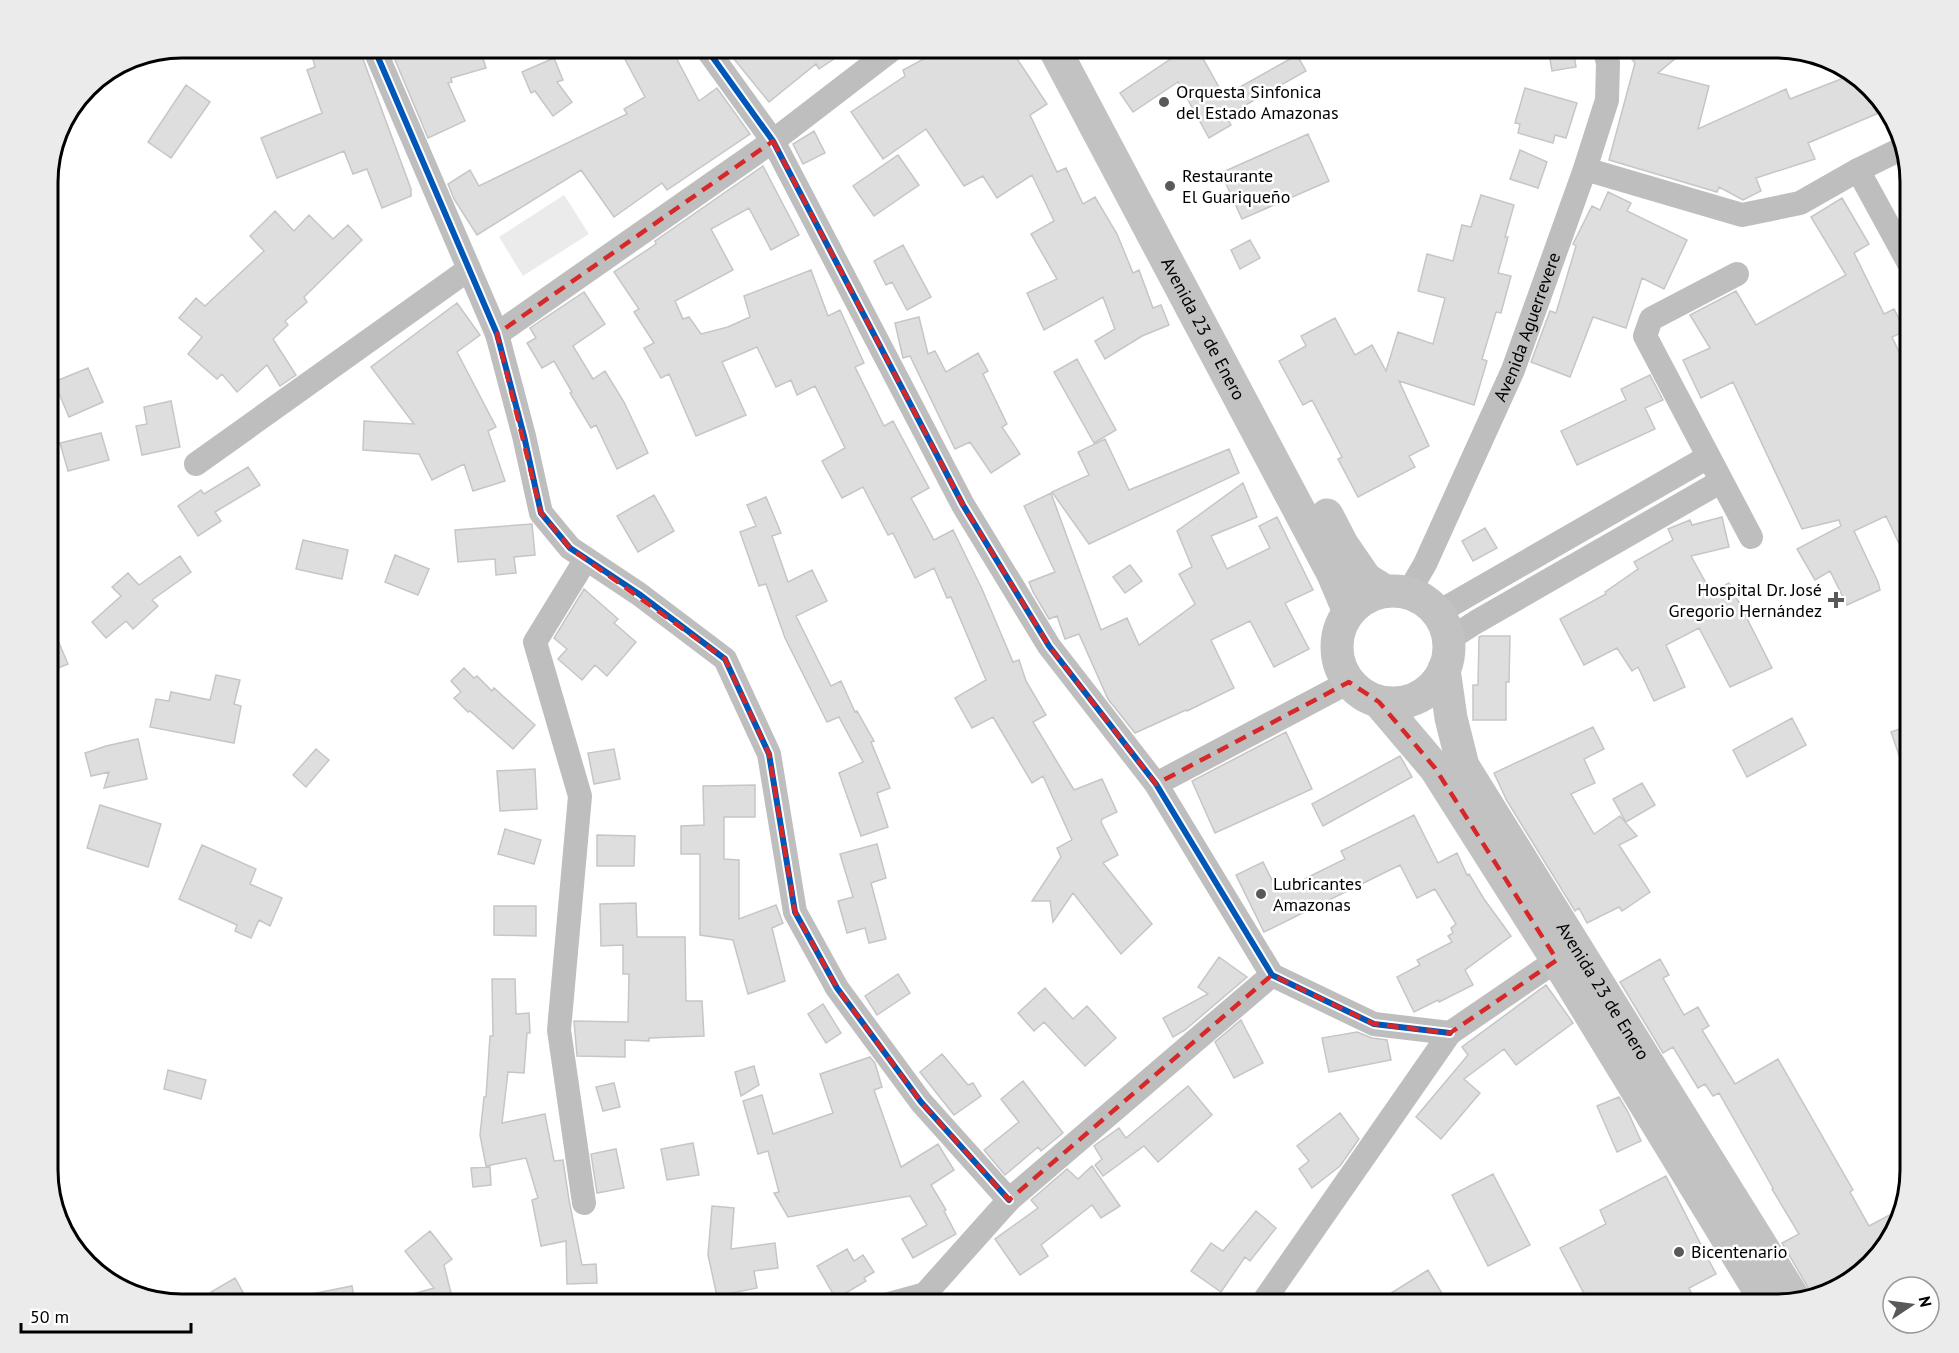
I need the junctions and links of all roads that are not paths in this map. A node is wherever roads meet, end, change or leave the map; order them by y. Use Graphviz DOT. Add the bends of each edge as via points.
graph roads {
  1 [pos="378,58"];
  2 [pos="713,58"];
  3 [pos="881,58"];
  4 [pos="1059,58"];
  5 [pos="1077,58"];
  6 [pos="1607,58"];
  7 [pos="773,141"];
  8 [pos="1896,151"];
  9 [pos="1585,169"];
  10 [pos="1857,170"];
  11 [pos="1900,247"];
  12 [pos="469,269"];
  13 [pos="1737,274"];
  14 [pos="497,334"];
  15 [pos="1708,457"];
  16 [pos="196,464"];
  17 [pos="1720,482"];
  18 [pos="1751,537"];
  19 [pos="586,559"];
  20 [pos="1396,592"];
  21 [pos="1349,612"];
  22 [pos="1443,641"];
  23 [pos="1349,682"];
  24 [pos="1380,702"];
  25 [pos="1156,784"];
  26 [pos="1557,960"];
  27 [pos="1272,975"];
  28 [pos="1450,1034"];
  29 [pos="1009,1200"];
  30 [pos="584,1203"];
  31 [pos="1791,1293"];
  32 [pos="925,1294"];
  33 [pos="1269,1294"];
  34 [pos="1761,1294"];
  1 -- 12 [label="street"];
  2 -- 7 [label="street"];
  3 -- 7 [label="street"];
  4 -- 21 [label="main road, Avenida 23 de Enero" via="1333,574"];
  5 -- 20 [label="main road, Avenida 23 de Enero" via="1342,544 1366,579"];
  6 -- 9 [label="street, Avenida Aguerrevere" via="1607,100"];
  7 -- 14 [label="street"];
  7 -- 25 [label="street" via="963,505 1049,646"];
  8 -- 10 [label="street"];
  9 -- 10 [label="street" via="1742,215 1800,203"];
  9 -- 20 [label="street, Avenida Aguerrevere" via="1513,370 1425,564"];
  10 -- 11 [label="street"];
  12 -- 14 [label="street"];
  12 -- 16 [label="street"];
  13 -- 15 [label="street" via="1651,319 1645,336"];
  14 -- 19 [label="street" via="541,513 570,548"];
  15 -- 17 [label="street"];
  15 -- 22 [label="street"];
  17 -- 18 [label="street"];
  17 -- 22 [label="street"];
  19 -- 29 [label="street" via="725,659 769,754 795,912 837,988 921,1102"];
  19 -- 30 [label="street" via="535,642 580,796 559,1030"];
  20 -- 21 [label="main road" via="1365,599"];
  20 -- 22 [label="main road, Avenida 23 de Enero" via="1419,597"];
  21 -- 23 [label="main road" via="1337,647"];
  22 -- 24 [label="main road" via="1436,683 1411,701"];
  22 -- 31 [label="main road, Avenida 23 de Enero" via="1452,718 1463,766"];
  23 -- 24 [label="main road, Avenida 23 de Enero" via="1362,694"];
  23 -- 25 [label="street"];
  24 -- 26 [label="main road, Avenida 23 de Enero" via="1435,768"];
  25 -- 27 [label="street"];
  26 -- 28 [label="street"];
  26 -- 34 [label="main road, Avenida 23 de Enero"];
  27 -- 28 [label="street" via="1374,1024"];
  27 -- 29 [label="street"];
  28 -- 33 [label="street"];
  29 -- 32 [label="street"];
}
